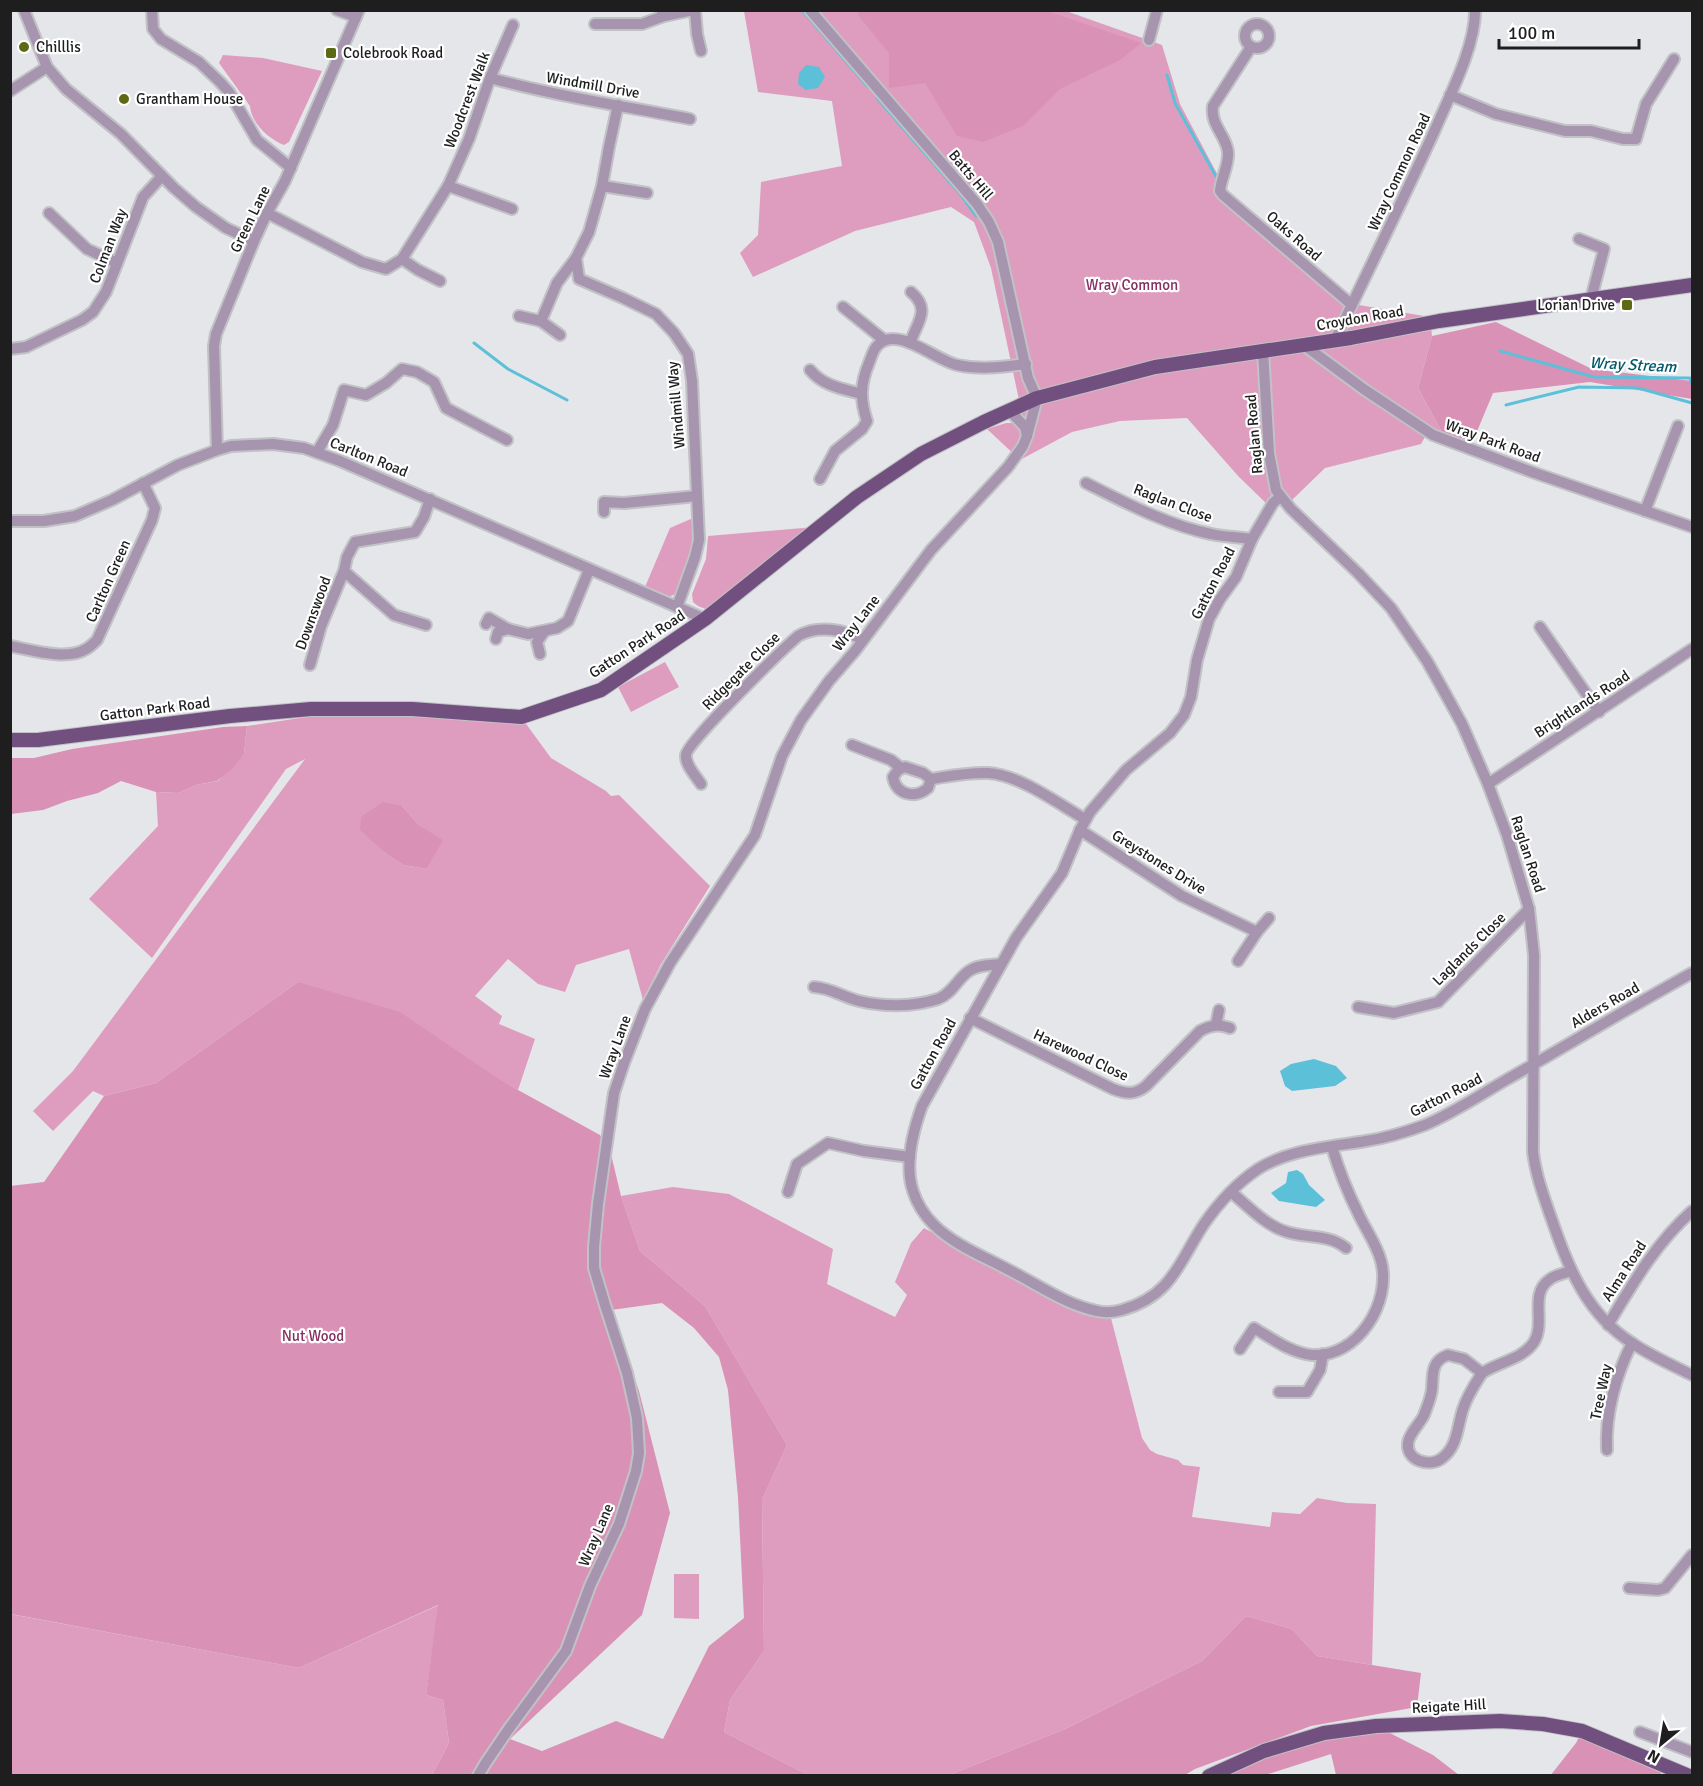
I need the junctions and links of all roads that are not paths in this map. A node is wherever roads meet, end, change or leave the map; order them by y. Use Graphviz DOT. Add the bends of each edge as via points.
graph roads {
  1 [pos="24,10"];
  2 [pos="152,10"];
  3 [pos="337,10"];
  4 [pos="694,10"];
  5 [pos="810,10"];
  6 [pos="1157,10"];
  7 [pos="1475,10"];
  8 [pos="663,13"];
  9 [pos="357,14"];
  10 [pos="595,24"];
  11 [pos="513,26"];
  12 [pos="1149,40"];
  13 [pos="1251,47"];
  14 [pos="701,51"];
  15 [pos="1674,59"];
  16 [pos="47,67"];
  17 [pos="490,78"];
  18 [pos="10,91"];
  19 [pos="1450,95"];
  20 [pos="618,105"];
  21 [pos="690,119"];
  22 [pos="291,168"];
  23 [pos="162,176"];
  24 [pos="448,186"];
  25 [pos="602,186"];
  26 [pos="647,193"];
  27 [pos="512,209"];
  28 [pos="49,213"];
  29 [pos="267,213"];
  30 [pos="1579,239"];
  31 [pos="254,241"];
  32 [pos="576,258"];
  33 [pos="402,259"];
  34 [pos="117,262"];
  35 [pos="579,279"];
  36 [pos="440,281"];
  37 [pos="558,283"];
  38 [pos="1692,285"];
  39 [pos="911,292"];
  40 [pos="1591,299"];
  41 [pos="1352,304"];
  42 [pos="843,307"];
  43 [pos="519,316"];
  44 [pos="541,321"];
  45 [pos="560,335"];
  46 [pos="884,340"];
  47 [pos="1335,340"];
  48 [pos="910,343"];
  49 [pos="1304,345"];
  50 [pos="10,350"];
  51 [pos="1263,351"];
  52 [pos="1026,364"];
  53 [pos="810,370"];
  54 [pos="862,394"];
  55 [pos="1037,398"];
  56 [pos="1010,411"];
  57 [pos="1678,426"];
  58 [pos="1028,436"];
  59 [pos="507,440"];
  60 [pos="217,450"];
  61 [pos="317,453"];
  62 [pos="820,479"];
  63 [pos="143,483"];
  64 [pos="1086,483"];
  65 [pos="697,496"];
  66 [pos="1280,497"];
  67 [pos="430,499"];
  68 [pos="603,502"];
  69 [pos="1645,511"];
  70 [pos="10,521"];
  71 [pos="1692,527"];
  72 [pos="1252,539"];
  73 [pos="589,570"];
  74 [pos="344,571"];
  75 [pos="677,607"];
  76 [pos="705,620"];
  77 [pos="486,624"];
  78 [pos="426,626"];
  79 [pos="1540,627"];
  80 [pos="508,629"];
  81 [pos="544,632"];
  82 [pos="496,639"];
  83 [pos="863,640"];
  84 [pos="10,646"];
  85 [pos="1692,649"];
  86 [pos="540,654"];
  87 [pos="310,664"];
  88 [pos="1599,712"];
  89 [pos="10,740"];
  90 [pos="852,745"];
  91 [pos="901,768"];
  92 [pos="931,779"];
  93 [pos="701,784"];
  94 [pos="1488,784"];
  95 [pos="1085,819"];
  96 [pos="1080,830"];
  97 [pos="1529,909"];
  98 [pos="1269,918"];
  99 [pos="1257,932"];
  100 [pos="1238,961"];
  101 [pos="1000,964"];
  102 [pos="1692,973"];
  103 [pos="814,987"];
  104 [pos="1358,1007"];
  105 [pos="1219,1010"];
  106 [pos="970,1018"];
  107 [pos="1216,1025"];
  108 [pos="1230,1028"];
  109 [pos="1533,1065"];
  110 [pos="1332,1147"];
  111 [pos="910,1157"];
  112 [pos="788,1192"];
  113 [pos="1231,1192"];
  114 [pos="1692,1211"];
  115 [pos="1346,1248"];
  116 [pos="1570,1271"];
  117 [pos="1608,1325"];
  118 [pos="1632,1343"];
  119 [pos="1240,1349"];
  120 [pos="1323,1354"];
  121 [pos="1482,1373"];
  122 [pos="1692,1376"];
  123 [pos="1279,1392"];
  124 [pos="1607,1450"];
  125 [pos="1692,1555"];
  126 [pos="1629,1588"];
  127 [pos="1640,1732"];
  128 [pos="1692,1752"];
  129 [pos="478,1776"];
  130 [pos="1209,1776"];
  131 [pos="1689,1776"];
  1 -- 16 [label="street"];
  2 -- 22 [label="street" via="153,29 161,39 199,62 220,82 257,140"];
  3 -- 9 [label="street"];
  4 -- 8 [label="street"];
  4 -- 14 [label="street"];
  5 -- 52 [label="street, Batts Hill" via="989,222 998,242"];
  6 -- 12 [label="street"];
  7 -- 19 [label="street, Wray Common Road" via="1466,54"];
  8 -- 10 [label="street" via="642,24"];
  9 -- 22 [label="street, Green Lane"];
  11 -- 17 [label="street, Woodcrest Walk"];
  13 -- 41 [label="street, Oaks Road" via="1213,106 1212,118 1228,154 1220,187 1223,195"];
  15 -- 19 [label="street" via="1646,104 1636,140 1591,131 1565,132 1496,114"];
  16 -- 18 [label="street"];
  16 -- 23 [label="street"];
  17 -- 20 [label="street, Windmill Drive" via="574,99"];
  17 -- 24 [label="street, Woodcrest Walk"];
  19 -- 41 [label="street, Wray Common Road"];
  20 -- 21 [label="street, Windmill Drive"];
  20 -- 25 [label="street"];
  22 -- 29 [label="street, Green Lane"];
  23 -- 31 [label="street" via="209,217"];
  23 -- 34 [label="street, Colman Way" via="143,197"];
  24 -- 27 [label="street"];
  24 -- 33 [label="street, Woodcrest Walk"];
  25 -- 26 [label="street"];
  25 -- 32 [label="street" via="589,232"];
  28 -- 34 [label="street" via="87,249"];
  29 -- 31 [label="street, Green Lane"];
  29 -- 33 [label="street" via="362,262 386,269"];
  30 -- 40 [label="street" via="1604,249"];
  31 -- 60 [label="street, Green Lane" via="216,334"];
  32 -- 35 [label="street"];
  32 -- 37 [label="street"];
  33 -- 36 [label="street"];
  34 -- 50 [label="street, Colman Way" via="103,299 87,317 26,347"];
  35 -- 37 [label="street"];
  35 -- 65 [label="street, Windmill Way" via="656,314 688,354"];
  37 -- 44 [label="street"];
  38 -- 40 [label="main road, Croydon Road"];
  39 -- 48 [label="street" via="923,309"];
  40 -- 47 [label="main road, Croydon Road"];
  41 -- 47 [label="street, Wray Common Road"];
  42 -- 46 [label="street"];
  43 -- 44 [label="street"];
  44 -- 45 [label="street"];
  46 -- 48 [label="street"];
  46 -- 54 [label="street" via="876,347 866,371"];
  47 -- 49 [label="main road, Croydon Road"];
  48 -- 52 [label="street" via="935,357 975,368"];
  49 -- 51 [label="main road, Croydon Road"];
  49 -- 69 [label="street, Wray Park Road" via="1433,435"];
  51 -- 55 [label="main road, Croydon Road" via="1142,369"];
  51 -- 66 [label="street, Raglan Road" via="1269,453"];
  52 -- 55 [label="street, Batts Hill"];
  53 -- 54 [label="street" via="835,387"];
  54 -- 62 [label="street" via="867,421 835,452"];
  55 -- 56 [label="main road, Gatton Park Road"];
  55 -- 58 [label="street, Wray Lane"];
  56 -- 58 [label="street"];
  56 -- 76 [label="main road, Gatton Park Road" via="921,454 857,497"];
  57 -- 69 [label="street"];
  58 -- 83 [label="street, Wray Lane" via="1008,467 931,550"];
  59 -- 61 [label="street" via="446,408 434,382 402,369 366,395 340,387 333,425"];
  60 -- 61 [label="street, Carlton Road" via="273,444"];
  60 -- 63 [label="street, Carlton Road"];
  61 -- 67 [label="street, Carlton Road"];
  63 -- 70 [label="street, Carlton Road" via="75,516"];
  63 -- 84 [label="street, Carlton Green" via="155,508 152,520 97,640 71,655"];
  64 -- 72 [label="street, Raglan Close" via="1187,528"];
  65 -- 68 [label="street"];
  65 -- 75 [label="street, Windmill Way" via="699,540"];
  66 -- 72 [label="street, Gatton Road"];
  66 -- 94 [label="street, Raglan Road" via="1391,608 1445,693"];
  67 -- 73 [label="street, Carlton Road"];
  67 -- 74 [label="street, Downswood" via="414,532 356,542"];
  69 -- 71 [label="street, Wray Park Road"];
  72 -- 95 [label="street, Gatton Road" via="1236,577 1207,626 1184,715 1170,733 1126,770"];
  73 -- 75 [label="street, Carlton Road"];
  73 -- 81 [label="street" via="567,621"];
  74 -- 78 [label="street, Downswood" via="394,615"];
  74 -- 87 [label="street, Downswood"];
  75 -- 76 [label="street, Carlton Road"];
  76 -- 89 [label="main road, Gatton Park Road" via="601,690 521,717 412,709 311,709"];
  77 -- 80 [label="street" via="489,618"];
  79 -- 88 [label="street"];
  80 -- 81 [label="street" via="528,634"];
  80 -- 82 [label="street" via="498,632"];
  81 -- 86 [label="street" via="537,642"];
  83 -- 93 [label="street, Ridgegate Close" via="837,630 810,630 798,636 689,747 687,762"];
  83 -- 129 [label="street, Wray Lane" via="801,720 782,756 755,835 670,963 645,1009 619,1075 598,1204 594,1268 637,1418 636,1471 619,1524 566,1652"];
  85 -- 88 [label="street, Brightlands Road"];
  88 -- 94 [label="street, Brightlands Road"];
  90 -- 91 [label="street"];
  91 -- 92 [label="street"];
  91 -- 92 [label="street" via="893,777 904,793 923,792"];
  92 -- 95 [label="street" via="987,773 1005,776"];
  94 -- 97 [label="street, Raglan Road"];
  95 -- 96 [label="street, Gatton Road"];
  96 -- 99 [label="street, Greystones Drive" via="1182,896"];
  96 -- 101 [label="street, Gatton Road" via="1062,873"];
  97 -- 104 [label="street, Laglands Close" via="1438,1002 1394,1013"];
  97 -- 109 [label="street, Raglan Road" via="1534,955"];
  98 -- 99 [label="street"];
  99 -- 100 [label="street"];
  101 -- 103 [label="street" via="970,970 937,999 900,1006 858,1001"];
  101 -- 106 [label="street, Gatton Road"];
  102 -- 109 [label="street, Alders Road"];
  105 -- 107 [label="street"];
  106 -- 107 [label="street, Harewood Close" via="1123,1093 1146,1086 1200,1031"];
  106 -- 111 [label="street, Gatton Road" via="922,1106"];
  107 -- 108 [label="street"];
  109 -- 110 [label="street, Gatton Road" via="1427,1124"];
  109 -- 116 [label="street, Raglan Road" via="1534,1165"];
  110 -- 113 [label="street, Gatton Road" via="1285,1157 1258,1169"];
  110 -- 120 [label="street" via="1343,1183 1381,1260 1383,1290 1380,1304 1362,1333"];
  111 -- 112 [label="street" via="828,1143 797,1164"];
  111 -- 113 [label="street, Gatton Road" via="913,1192 936,1227 1069,1302 1097,1311 1114,1312 1130,1307 1164,1287 1204,1224"];
  113 -- 115 [label="street" via="1283,1231 1332,1239"];
  114 -- 117 [label="street, Alma Road" via="1643,1266"];
  116 -- 117 [label="street, Raglan Road"];
  116 -- 121 [label="street" via="1544,1284 1540,1292 1539,1332 1529,1348"];
  117 -- 118 [label="street, Raglan Road"];
  118 -- 122 [label="street, Raglan Road"];
  118 -- 124 [label="street, Tree Way" via="1618,1375"];
  119 -- 120 [label="street" via="1254,1328 1292,1350"];
  120 -- 123 [label="street" via="1320,1370 1306,1392"];
  121 -- 121 [label="street" via="1463,1408 1448,1452 1427,1463 1412,1456 1408,1444 1430,1400 1436,1362 1454,1356"];
  125 -- 126 [label="street" via="1665,1588"];
  127 -- 128 [label="street"];
  130 -- 131 [label="main road, Reigate Hill" via="1264,1751 1324,1732 1500,1721 1582,1731"];
}
